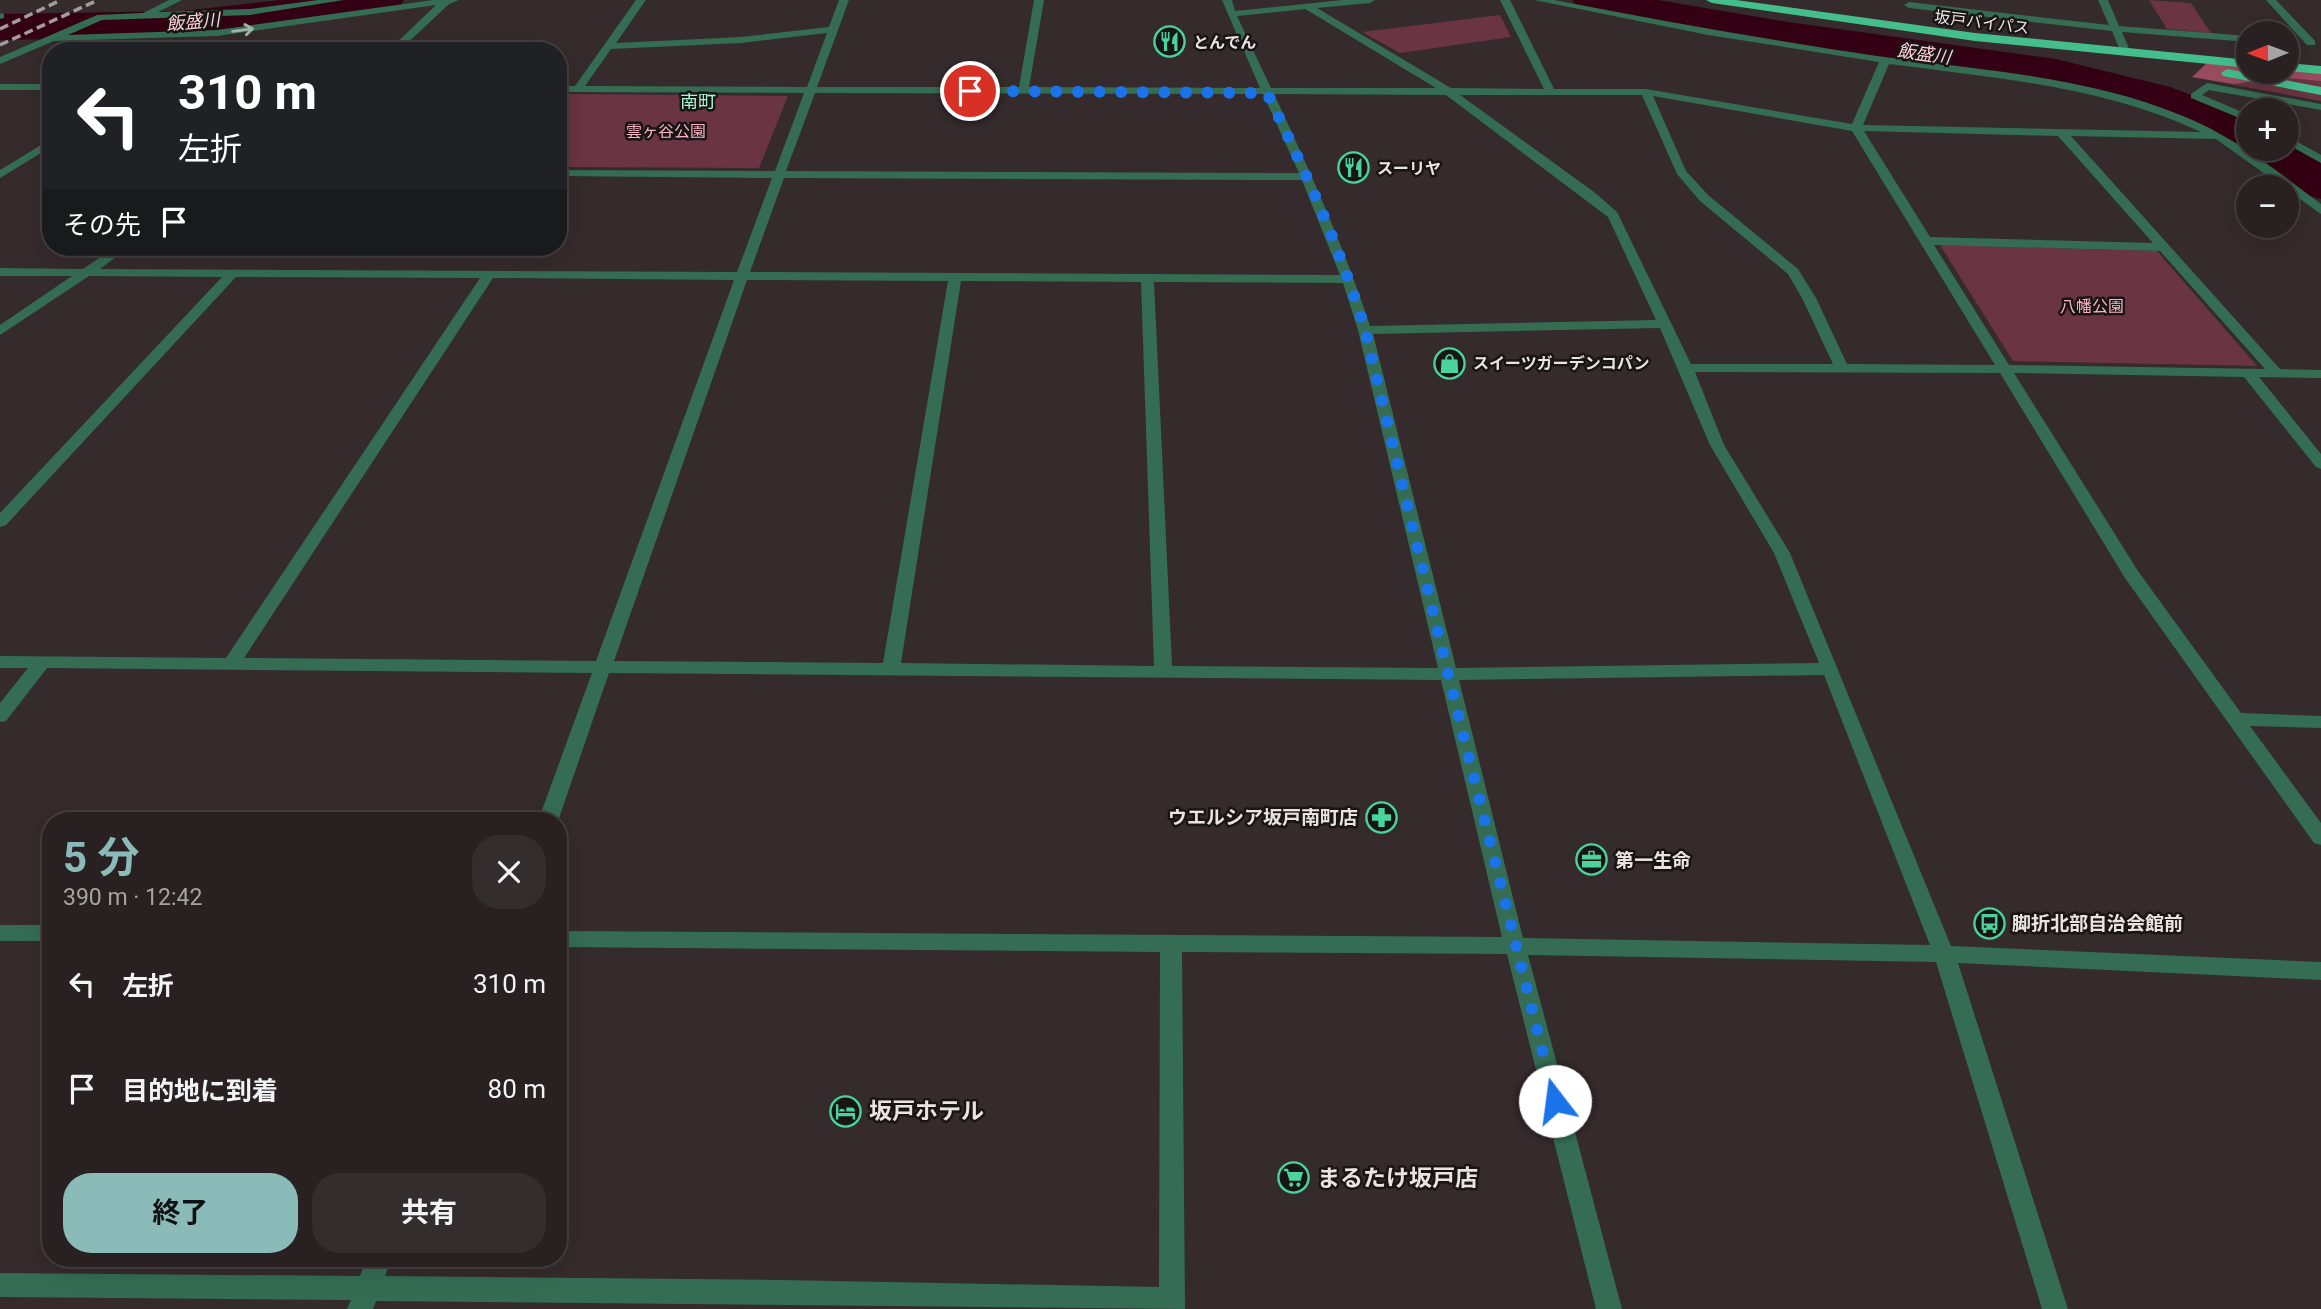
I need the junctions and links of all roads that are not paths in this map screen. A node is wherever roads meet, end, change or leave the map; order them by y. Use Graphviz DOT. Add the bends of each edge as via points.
graph roads {
  1 [pos="177,0"];
  2 [pos="339,0"];
  3 [pos="449,0"];
  4 [pos="641,0"];
  5 [pos="844,0"];
  6 [pos="1039,0"];
  7 [pos="1227,0"];
  8 [pos="1370,0"];
  9 [pos="1505,0"];
  10 [pos="1539,0"];
  11 [pos="1712,0"];
  12 [pos="1779,0"];
  13 [pos="2103,0"];
  14 [pos="2271,0"];
  15 [pos="1310,8"];
  16 [pos="1907,13"];
  17 [pos="1231,14"];
  18 [pos="139,16"];
  19 [pos="831,30"];
  20 [pos="58,35"];
  21 [pos="2236,39"];
  22 [pos="2121,41"];
  23 [pos="42,42"];
  24 [pos="42,42"];
  25 [pos="403,42"];
  26 [pos="2316,43"];
  27 [pos="608,46"];
  28 [pos="2236,51"];
  29 [pos="2300,56"];
  30 [pos="2321,58"];
  31 [pos="1885,60"];
  32 [pos="0,61"];
  33 [pos="2236,62"];
  34 [pos="2300,68"];
  35 [pos="2321,70"];
  36 [pos="0,87"];
  37 [pos="42,87"];
  38 [pos="567,89"];
  39 [pos="577,90"];
  40 [pos="809,91"];
  41 [pos="2321,91"];
  42 [pos="1023,92"];
  43 [pos="1646,92"];
  44 [pos="1267,93"];
  45 [pos="1451,93"];
  46 [pos="1551,93"];
  47 [pos="2272,98"];
  48 [pos="2299,103"];
  49 [pos="2321,107"];
  50 [pos="2236,113"];
  51 [pos="1856,128"];
  52 [pos="2061,132"];
  53 [pos="2217,136"];
  54 [pos="2299,146"];
  55 [pos="42,148"];
  56 [pos="2321,160"];
  57 [pos="567,173"];
  58 [pos="782,174"];
  59 [pos="0,175"];
  60 [pos="1308,177"];
  61 [pos="2321,210"];
  62 [pos="1926,241"];
  63 [pos="2166,247"];
  64 [pos="110,256"];
  65 [pos="0,272"];
  66 [pos="86,273"];
  67 [pos="232,274"];
  68 [pos="489,275"];
  69 [pos="742,275"];
  70 [pos="955,278"];
  71 [pos="1147,279"];
  72 [pos="1350,279"];
  73 [pos="1666,324"];
  74 [pos="1365,330"];
  75 [pos="0,331"];
  76 [pos="1686,368"];
  77 [pos="1842,368"];
  78 [pos="2004,369"];
  79 [pos="2248,373"];
  80 [pos="2277,374"];
  81 [pos="2321,374"];
  82 [pos="2321,464"];
  83 [pos="0,522"];
  84 [pos="0,662"];
  85 [pos="42,663"];
  86 [pos="230,665"];
  87 [pos="604,668"];
  88 [pos="891,668"];
  89 [pos="1830,669"];
  90 [pos="1163,672"];
  91 [pos="1448,674"];
  92 [pos="0,716"];
  93 [pos="2237,719"];
  94 [pos="2321,722"];
  95 [pos="551,812"];
  96 [pos="2321,838"];
  97 [pos="0,933"];
  98 [pos="42,933"];
  99 [pos="567,939"];
  100 [pos="1171,944"];
  101 [pos="1515,946"];
  102 [pos="1944,954"];
  103 [pos="2321,971"];
  104 [pos="377,1267"];
  105 [pos="0,1285"];
  106 [pos="365,1298"];
  107 [pos="779,1301"];
  108 [pos="1172,1305"];
  109 [pos="1609,1309"];
  110 [pos="2054,1309"];
  1 -- 18 [label="street"];
  2 -- 18 [label="street" via="250,12"];
  20 -- 3 [label="street, one-way" via="218,33"];
  3 -- 25 [label="street"];
  4 -- 27 [label="street"];
  5 -- 19 [label="street"];
  6 -- 42 [label="street"];
  7 -- 17 [label="street"];
  8 -- 15 [label="street"];
  9 -- 46 [label="street"];
  10 -- 31 [label="street"];
  11 -- 16 [label="highway, 坂戸バイパス"];
  12 -- 16 [label="highway, 坂戸バイパス"];
  13 -- 22 [label="street"];
  14 -- 26 [label="street"];
  15 -- 17 [label="street"];
  15 -- 45 [label="street"];
  16 -- 22 [label="highway, 坂戸バイパス"];
  16 -- 41 [label="highway" via="2014,46 2190,67"];
  17 -- 44 [label="street"];
  18 -- 20 [label="street" via="95,19"];
  19 -- 27 [label="street" via="741,40"];
  19 -- 40 [label="street"];
  20 -- 23 [label="street"];
  21 -- 22 [label="street"];
  22 -- 28 [label="highway, 坂戸バイパス"];
  22 -- 33 [label="highway, 坂戸バイパス"];
  24 -- 32 [label="street"];
  27 -- 39 [label="street"];
  29 -- 30 [label="highway"];
  31 -- 51 [label="street"];
  31 -- 53 [label="street" via="2084,90 2166,114"];
  34 -- 35 [label="highway"];
  36 -- 37 [label="street"];
  38 -- 39 [label="street"];
  39 -- 40 [label="street"];
  40 -- 42 [label="street"];
  40 -- 58 [label="street"];
  42 -- 44 [label="street"];
  43 -- 46 [label="street"];
  43 -- 51 [label="street"];
  43 -- 77 [label="street" via="1681,172 1704,198 1793,272"];
  44 -- 45 [label="street"];
  44 -- 60 [label="street"];
  45 -- 46 [label="street"];
  45 -- 73 [label="street" via="1613,215"];
  47 -- 50 [label="street" via="2207,86 2195,96"];
  48 -- 49 [label="street"];
  51 -- 52 [label="street"];
  51 -- 62 [label="street"];
  52 -- 53 [label="street"];
  52 -- 63 [label="street"];
  53 -- 61 [label="street"];
  54 -- 56 [label="street"];
  55 -- 59 [label="street"];
  57 -- 58 [label="street"];
  58 -- 60 [label="street"];
  58 -- 69 [label="street"];
  60 -- 72 [label="street"];
  62 -- 63 [label="street"];
  62 -- 78 [label="street"];
  63 -- 80 [label="street"];
  64 -- 66 [label="street"];
  65 -- 66 [label="street"];
  66 -- 67 [label="street"];
  66 -- 75 [label="street"];
  67 -- 68 [label="street"];
  67 -- 83 [label="street"];
  68 -- 69 [label="street"];
  68 -- 86 [label="street"];
  69 -- 70 [label="street"];
  69 -- 87 [label="street"];
  70 -- 71 [label="street"];
  70 -- 88 [label="street"];
  71 -- 72 [label="street"];
  71 -- 90 [label="street"];
  72 -- 74 [label="street"];
  73 -- 74 [label="street"];
  73 -- 76 [label="street"];
  74 -- 91 [label="street"];
  76 -- 77 [label="street"];
  76 -- 89 [label="street" via="1717,445 1782,553"];
  77 -- 78 [label="street"];
  78 -- 79 [label="street"];
  78 -- 93 [label="street" via="2132,574"];
  79 -- 80 [label="street"];
  79 -- 82 [label="street"];
  80 -- 81 [label="street"];
  84 -- 85 [label="street"];
  85 -- 86 [label="street"];
  85 -- 92 [label="street"];
  86 -- 87 [label="street"];
  87 -- 88 [label="street"];
  87 -- 95 [label="street"];
  88 -- 90 [label="street"];
  89 -- 91 [label="street"];
  89 -- 102 [label="street"];
  90 -- 91 [label="street"];
  91 -- 101 [label="street"];
  93 -- 94 [label="street"];
  93 -- 96 [label="street"];
  97 -- 98 [label="street"];
  99 -- 100 [label="street"];
  100 -- 101 [label="street"];
  100 -- 108 [label="street"];
  101 -- 102 [label="street"];
  101 -- 109 [label="street"];
  102 -- 103 [label="street"];
  102 -- 110 [label="street"];
  104 -- 106 [label="street"];
  105 -- 106 [label="street"];
  106 -- 107 [label="street"];
  107 -- 108 [label="street"];
}
